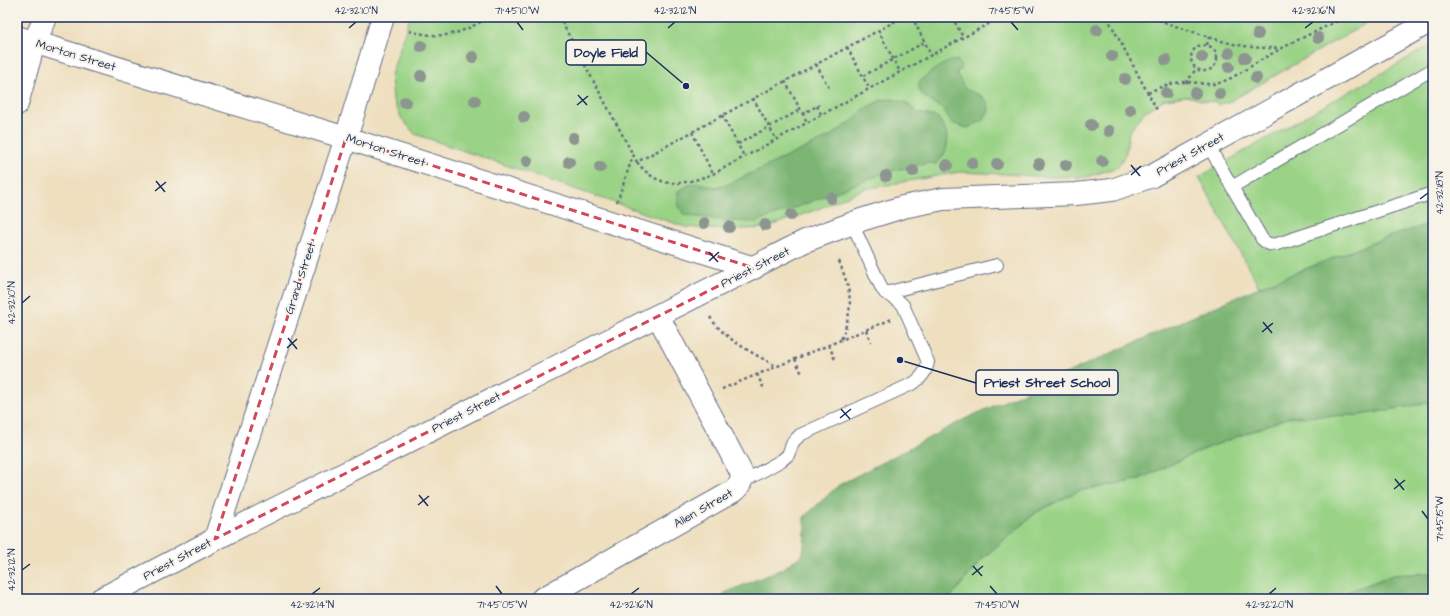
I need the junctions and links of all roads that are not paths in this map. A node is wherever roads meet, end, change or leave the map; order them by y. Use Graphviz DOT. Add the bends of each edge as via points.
graph roads {
  1 [pos="45,17"];
  2 [pos="382,17"];
  3 [pos="1433,20"];
  4 [pos="26,40"];
  5 [pos="1433,69"];
  6 [pos="17,104"];
  7 [pos="346,138"];
  8 [pos="1208,145"];
  9 [pos="1232,187"];
  10 [pos="1433,193"];
  11 [pos="852,223"];
  12 [pos="998,265"];
  13 [pos="754,268"];
  14 [pos="885,293"];
  15 [pos="658,316"];
  16 [pos="741,483"];
  17 [pos="215,539"];
  18 [pos="102,599"];
  19 [pos="542,599"];
  1 -- 4 [label="street"];
  2 -- 7 [label="street, Grand Street"];
  3 -- 8 [label="street, Priest Street"];
  4 -- 6 [label="street"];
  4 -- 7 [label="street, Morton Street"];
  5 -- 9 [label="lane"];
  7 -- 13 [label="street, Morton Street"];
  7 -- 17 [label="street, Grand Street"];
  8 -- 9 [label="lane"];
  8 -- 11 [label="street, Priest Street" via="1152,176 1112,190 1076,194 943,199 903,207"];
  9 -- 10 [label="lane" via="1262,239 1270,245"];
  11 -- 13 [label="street, Priest Street" via="805,241"];
  11 -- 14 [label="lane"];
  12 -- 14 [label="lane"];
  13 -- 15 [label="street, Priest Street"];
  14 -- 16 [label="lane" via="899,300 907,313 928,362 927,370 914,383 800,435 782,460"];
  15 -- 16 [label="street, Allen Street" via="741,472"];
  15 -- 17 [label="street, Priest Street"];
  16 -- 19 [label="street, Allen Street" via="732,492"];
  17 -- 18 [label="street, Priest Street"];
}
